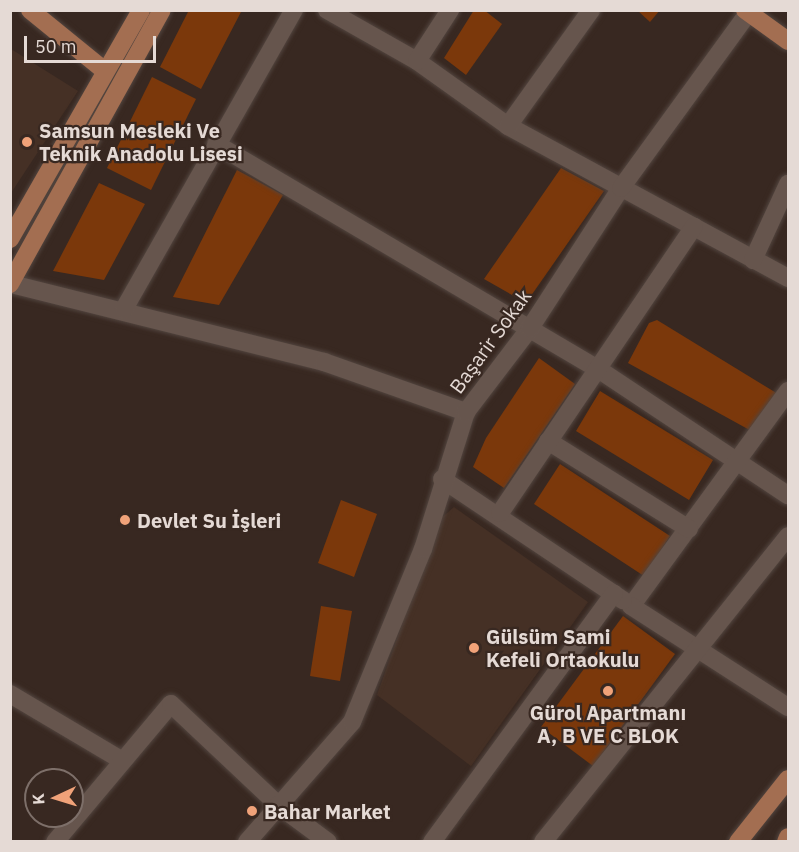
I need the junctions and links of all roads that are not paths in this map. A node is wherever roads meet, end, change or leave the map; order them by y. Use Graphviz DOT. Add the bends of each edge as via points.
graph roads {
  1 [pos="30,10"];
  2 [pos="141,10"];
  3 [pos="162,10"];
  4 [pos="294,10"];
  5 [pos="327,10"];
  6 [pos="450,10"];
  7 [pos="591,10"];
  8 [pos="746,12"];
  9 [pos="789,41"];
  10 [pos="417,61"];
  11 [pos="105,71"];
  12 [pos="508,126"];
  13 [pos="216,144"];
  14 [pos="789,184"];
  15 [pos="621,188"];
  16 [pos="694,227"];
  17 [pos="10,239"];
  18 [pos="753,260"];
  19 [pos="789,278"];
  20 [pos="11,284"];
  21 [pos="124,309"];
  22 [pos="530,328"];
  23 [pos="598,369"];
  24 [pos="789,391"];
  25 [pos="466,412"];
  26 [pos="548,441"];
  27 [pos="741,461"];
  28 [pos="442,478"];
  29 [pos="789,495"];
  30 [pos="500,513"];
  31 [pos="689,528"];
  32 [pos="789,536"];
  33 [pos="614,592"];
  34 [pos="632,606"];
  35 [pos="699,652"];
  36 [pos="10,693"];
  37 [pos="789,707"];
  38 [pos="123,761"];
  39 [pos="789,778"];
  40 [pos="278,805"];
  41 [pos="789,837"];
  42 [pos="55,842"];
  43 [pos="247,842"];
  44 [pos="328,842"];
  45 [pos="432,842"];
  46 [pos="543,842"];
  47 [pos="738,842"];
  48 [pos="786,842"];
  1 -- 11 [label="main road"];
  2 -- 11 [label="main road"];
  3 -- 20 [label="main road"];
  4 -- 13 [label="street"];
  5 -- 10 [label="street"];
  6 -- 10 [label="street"];
  7 -- 12 [label="street"];
  8 -- 9 [label="main road"];
  8 -- 15 [label="street, Başarir Sokak"];
  10 -- 12 [label="street"];
  11 -- 17 [label="main road"];
  12 -- 15 [label="street"];
  13 -- 21 [label="street"];
  13 -- 22 [label="street"];
  14 -- 18 [label="street"];
  15 -- 16 [label="street"];
  15 -- 22 [label="street, Başarir Sokak"];
  16 -- 18 [label="street"];
  16 -- 23 [label="street"];
  18 -- 19 [label="street"];
  20 -- 21 [label="street"];
  21 -- 25 [label="street" via="324,362"];
  22 -- 23 [label="street"];
  22 -- 25 [label="street, Başarir Sokak"];
  23 -- 26 [label="street"];
  23 -- 27 [label="street"];
  24 -- 27 [label="street"];
  25 -- 28 [label="street, Başarir Sokak"];
  26 -- 30 [label="street"];
  26 -- 31 [label="street"];
  27 -- 29 [label="street"];
  27 -- 31 [label="street"];
  28 -- 30 [label="street"];
  28 -- 40 [label="street, Başarir Sokak" via="423,549 352,722"];
  30 -- 33 [label="street"];
  31 -- 34 [label="street"];
  32 -- 35 [label="street"];
  33 -- 34 [label="street"];
  33 -- 45 [label="street"];
  34 -- 35 [label="street"];
  35 -- 37 [label="street"];
  35 -- 46 [label="street"];
  36 -- 38 [label="street"];
  38 -- 40 [label="street" via="171,704"];
  38 -- 42 [label="street"];
  39 -- 47 [label="main road"];
  40 -- 43 [label="street, Başarir Sokak"];
  40 -- 44 [label="street"];
  41 -- 48 [label="main road"];
}
